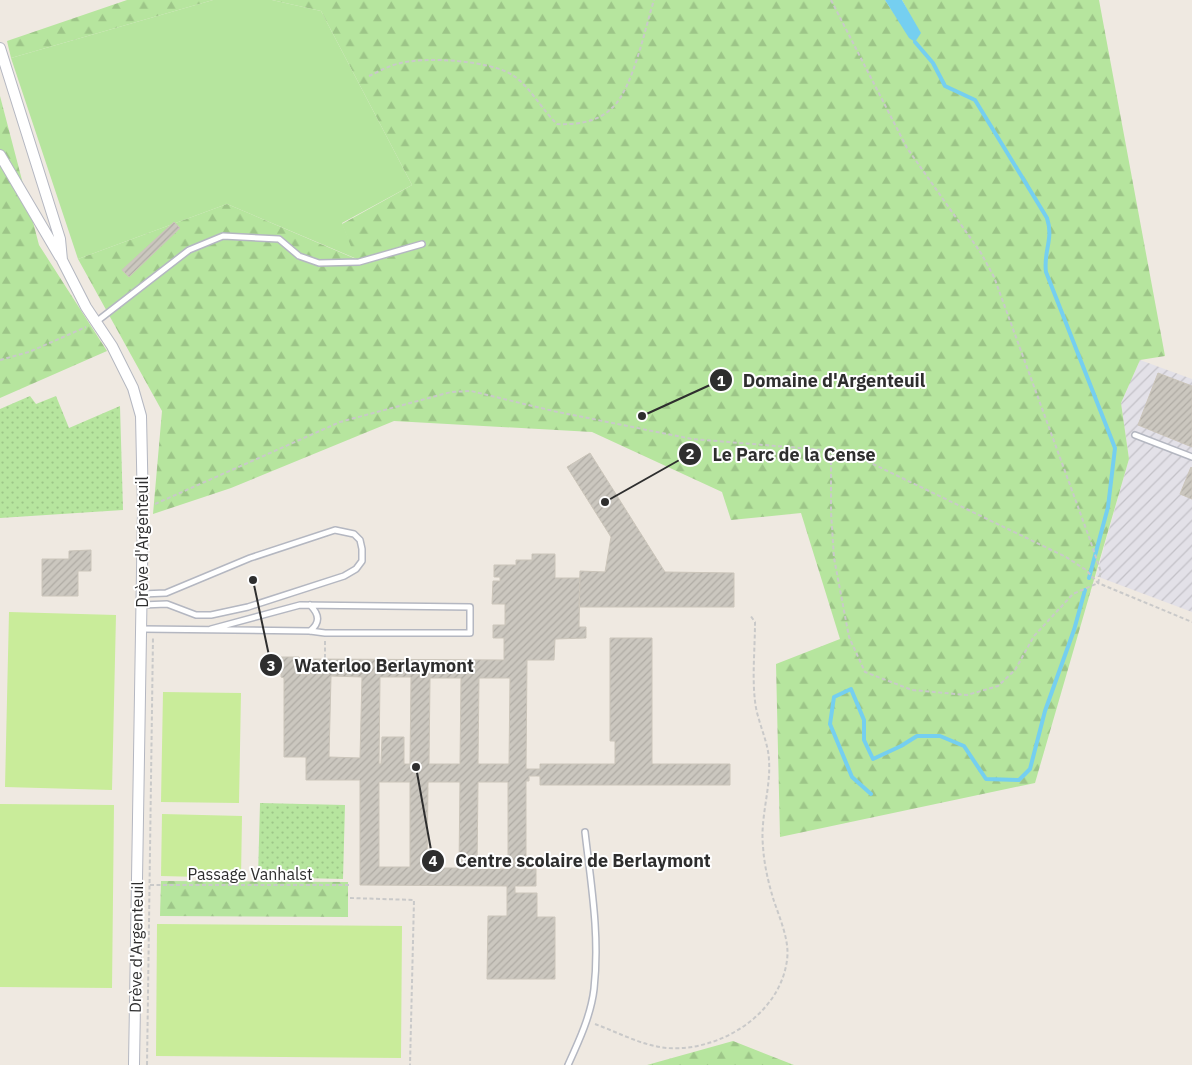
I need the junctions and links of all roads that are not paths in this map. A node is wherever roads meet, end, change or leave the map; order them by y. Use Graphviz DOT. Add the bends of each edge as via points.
graph roads {
  1 [pos="0,48"];
  2 [pos="0,155"];
  3 [pos="422,244"];
  4 [pos="62,260"];
  5 [pos="96,322"];
  6 [pos="1135,435"];
  7 [pos="1192,457"];
  8 [pos="142,594"];
  9 [pos="142,605"];
  10 [pos="310,605"];
  11 [pos="142,629"];
  12 [pos="211,629"];
  13 [pos="310,631"];
  14 [pos="585,832"];
  15 [pos="134,1065"];
  16 [pos="568,1065"];
  1 -- 4 [label="street, Drève d'Argenteuil" via="60,239"];
  2 -- 4 [label="street"];
  3 -- 5 [label="lane" via="359,262 319,263 299,256 279,239 223,236 189,250"];
  4 -- 5 [label="street, Drève d'Argenteuil"];
  5 -- 8 [label="street, Drève d'Argenteuil" via="133,388 141,416"];
  6 -- 7 [label="lane"];
  8 -- 9 [label="street, Drève d'Argenteuil"];
  8 -- 9 [label="lane" via="166,593 250,558 335,530 354,534 360,540 362,560 356,569 344,576 248,607 196,615 167,604"];
  9 -- 11 [label="street, Drève d'Argenteuil"];
  10 -- 12 [label="lane"];
  10 -- 13 [label="lane" via="318,619"];
  10 -- 13 [label="lane" via="470,607 470,633 325,634"];
  11 -- 12 [label="lane"];
  11 -- 15 [label="street, Drève d'Argenteuil"];
  12 -- 13 [label="lane"];
  14 -- 16 [label="lane" via="595,914 594,990 586,1021"];
}
